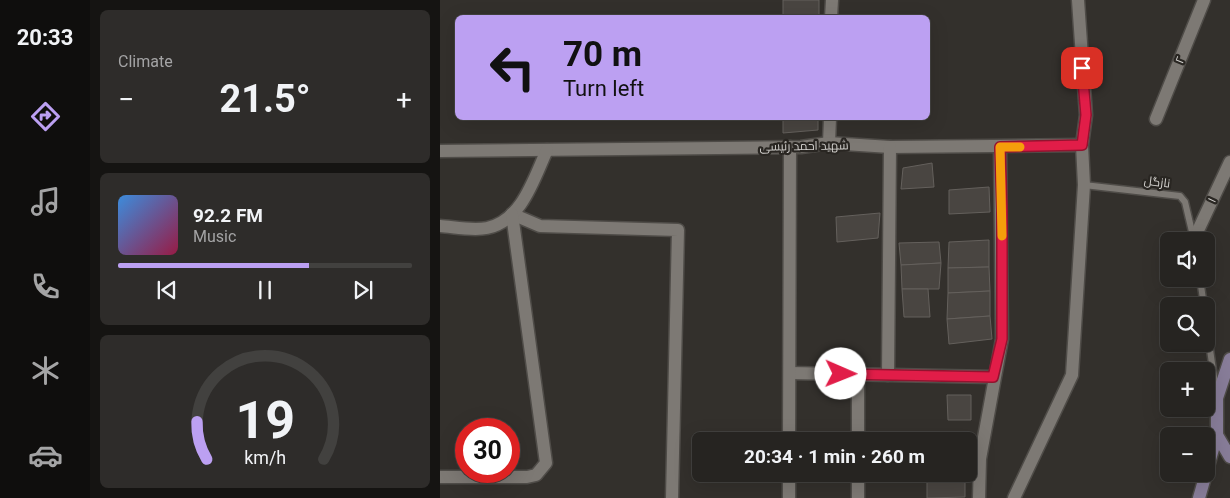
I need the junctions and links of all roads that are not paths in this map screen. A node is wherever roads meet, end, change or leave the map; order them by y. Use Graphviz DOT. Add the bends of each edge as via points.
graph roads {
  1 [pos="832,0"];
  2 [pos="1078,0"];
  3 [pos="1204,0"];
  4 [pos="831,15"];
  5 [pos="1156,119"];
  6 [pos="830,120"];
  7 [pos="829,143"];
  8 [pos="1082,145"];
  9 [pos="790,147"];
  10 [pos="890,147"];
  11 [pos="1000,147"];
  12 [pos="547,150"];
  13 [pos="440,151"];
  14 [pos="1230,162"];
  15 [pos="1084,185"];
  16 [pos="512,214"];
  17 [pos="440,226"];
  18 [pos="1192,232"];
  19 [pos="1198,232"];
  20 [pos="1210,352"];
  21 [pos="1230,359"];
  22 [pos="790,374"];
  23 [pos="858,375"];
  24 [pos="888,375"];
  25 [pos="993,377"];
  26 [pos="1217,398"];
  27 [pos="789,432"];
  28 [pos="858,432"];
  29 [pos="1217,435"];
  30 [pos="1230,457"];
  31 [pos="440,476"];
  32 [pos="789,482"];
  33 [pos="858,482"];
  34 [pos="672,498"];
  35 [pos="789,498"];
  36 [pos="858,498"];
  37 [pos="979,498"];
  38 [pos="1014,498"];
  39 [pos="1200,498"];
  1 -- 4 [label="street"];
  2 -- 8 [label="street" via="1086,115"];
  3 -- 5 [label="street, ۲"];
  6 -- 7 [label="street"];
  7 -- 9 [label="street, شهید احمد رئیسی"];
  7 -- 10 [label="street, شهید احمد رئیسی"];
  8 -- 11 [label="street, شهید احمد رئیسی"];
  8 -- 15 [label="street"];
  9 -- 12 [label="street, شهید احمد رئیسی"];
  9 -- 22 [label="street"];
  10 -- 11 [label="street, شهید احمد رئیسی"];
  10 -- 24 [label="street"];
  11 -- 25 [label="street" via="1002,339"];
  12 -- 13 [label="street, شهید احمد رئیسی"];
  12 -- 16 [label="street" via="521,204"];
  14 -- 19 [label="street, ۱"];
  15 -- 18 [label="lane, نازگل" via="1180,196 1185,202"];
  15 -- 38 [label="street" via="1072,376"];
  16 -- 17 [label="street" via="487,228"];
  16 -- 31 [label="street" via="546,463 536,475 527,477"];
  16 -- 34 [label="street" via="540,226 678,230"];
  20 -- 26 [label="lane"];
  21 -- 26 [label="main road"];
  22 -- 23 [label="street"];
  22 -- 27 [label="street"];
  23 -- 24 [label="street"];
  23 -- 28 [label="street"];
  24 -- 25 [label="street"];
  25 -- 37 [label="street" via="980,459"];
  26 -- 29 [label="main road"];
  29 -- 30 [label="main road"];
  29 -- 39 [label="main road"];
  32 -- 35 [label="street"];
  33 -- 36 [label="street"];
}
